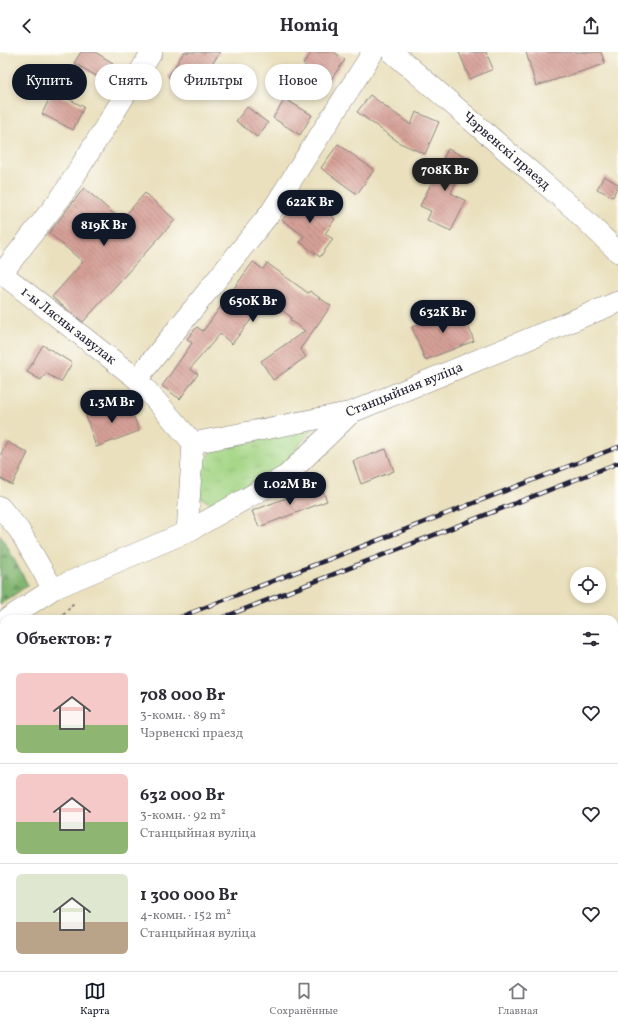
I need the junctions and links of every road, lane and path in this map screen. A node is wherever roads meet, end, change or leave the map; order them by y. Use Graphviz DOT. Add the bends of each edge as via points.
graph roads {
  1 [pos="152,52"];
  2 [pos="374,52"];
  3 [pos="392,52"];
  4 [pos="618,252"];
  5 [pos="1,272"];
  6 [pos="618,302"];
  7 [pos="138,379"];
  8 [pos="352,412"];
  9 [pos="193,443"];
  10 [pos="0,507"];
  11 [pos="187,532"];
  12 [pos="53,589"];
  13 [pos="13,615"];
  1 -- 5 [label="street" via="62,196"];
  2 -- 7 [label="street" via="271,212"];
  3 -- 4 [label="street, Чэрвенскі праезд" via="574,209"];
  5 -- 7 [label="street, 1-ы Лясны завулак"];
  6 -- 8 [label="street, Станцыйная вуліца"];
  7 -- 9 [label="street"];
  8 -- 9 [label="street, Станцыйная вуліца"];
  8 -- 11 [label="street" via="286,476"];
  9 -- 11 [label="street"];
  10 -- 12 [label="street" via="20,530"];
  11 -- 12 [label="street"];
  12 -- 13 [label="street"];
}
